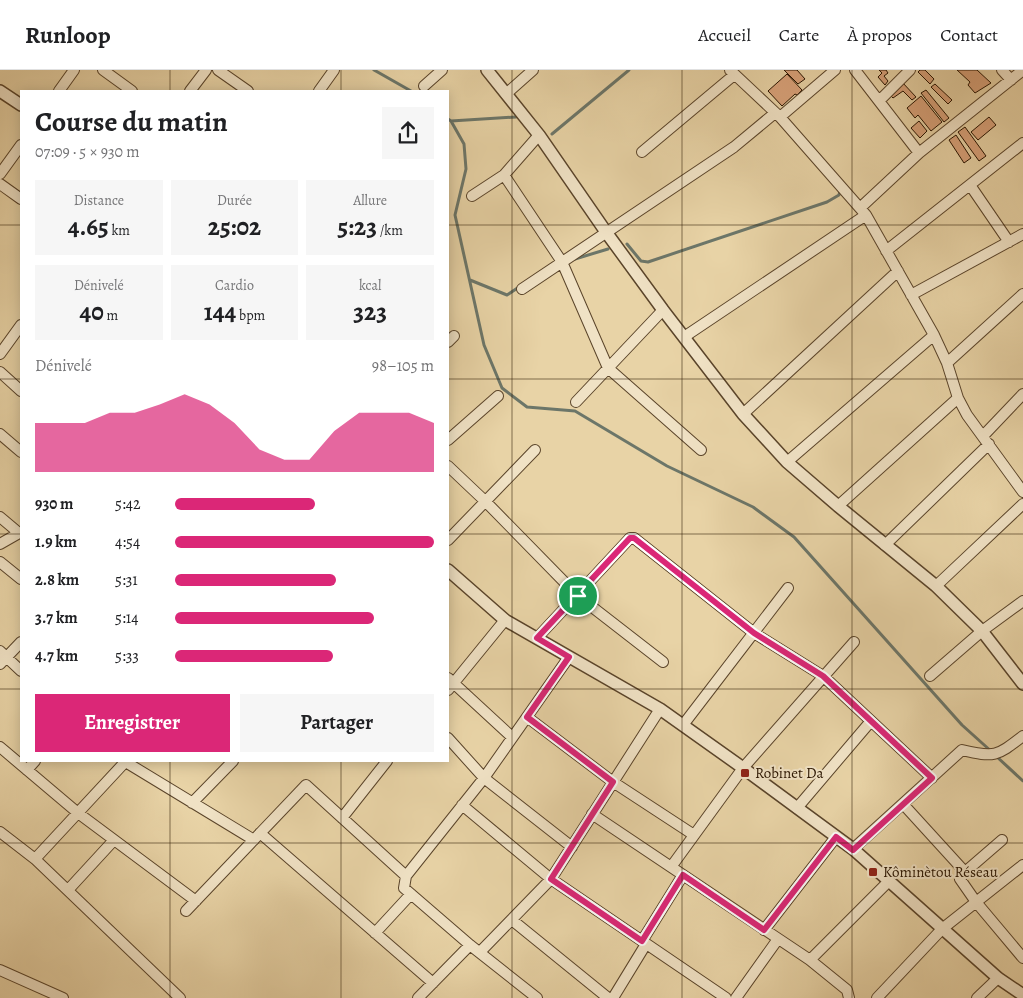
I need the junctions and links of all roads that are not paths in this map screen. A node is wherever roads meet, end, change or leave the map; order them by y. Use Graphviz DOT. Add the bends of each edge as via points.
graph roads {
  1 [pos="74,70"];
  2 [pos="103,70"];
  3 [pos="206,70"];
  4 [pos="218,70"];
  5 [pos="334,70"];
  6 [pos="442,70"];
  7 [pos="487,70"];
  8 [pos="533,70"];
  9 [pos="835,70"];
  10 [pos="855,70"];
  11 [pos="910,70"];
  12 [pos="1002,70"];
  13 [pos="1023,70"];
  14 [pos="732,72"];
  15 [pos="1011,80"];
  16 [pos="424,86"];
  17 [pos="60,90"];
  18 [pos="131,90"];
  19 [pos="191,90"];
  20 [pos="247,90"];
  21 [pos="320,90"];
  22 [pos="0,91"];
  23 [pos="506,94"];
  24 [pos="879,101"];
  25 [pos="20,104"];
  26 [pos="777,115"];
  27 [pos="539,135"];
  28 [pos="1023,143"];
  29 [pos="20,146"];
  30 [pos="642,152"];
  31 [pos="919,153"];
  32 [pos="0,174"];
  33 [pos="504,175"];
  34 [pos="0,184"];
  35 [pos="970,185"];
  36 [pos="472,196"];
  37 [pos="20,198"];
  38 [pos="863,212"];
  39 [pos="606,232"];
  40 [pos="1023,234"];
  41 [pos="1009,242"];
  42 [pos="886,251"];
  43 [pos="562,262"];
  44 [pos="898,271"];
  45 [pos="522,289"];
  46 [pos="1023,294"];
  47 [pos="912,295"];
  48 [pos="663,310"];
  49 [pos="20,325"];
  50 [pos="934,335"];
  51 [pos="684,337"];
  52 [pos="0,354"];
  53 [pos="947,363"];
  54 [pos="608,368"];
  55 [pos="0,372"];
  56 [pos="20,390"];
  57 [pos="1023,394"];
  58 [pos="498,396"];
  59 [pos="958,398"];
  60 [pos="576,402"];
  61 [pos="744,414"];
  62 [pos="0,434"];
  63 [pos="449,439"];
  64 [pos="986,440"];
  65 [pos="535,450"];
  66 [pos="701,450"];
  67 [pos="20,451"];
  68 [pos="788,462"];
  69 [pos="449,467"];
  70 [pos="1023,492"];
  71 [pos="485,501"];
  72 [pos="1023,504"];
  73 [pos="838,506"];
  74 [pos="0,517"];
  75 [pos="20,533"];
  76 [pos="449,539"];
  77 [pos="0,544"];
  78 [pos="885,545"];
  79 [pos="0,562"];
  80 [pos="449,571"];
  81 [pos="20,578"];
  82 [pos="936,586"];
  83 [pos="788,588"];
  84 [pos="578,596"];
  85 [pos="1023,601"];
  86 [pos="505,620"];
  87 [pos="982,631"];
  88 [pos="754,633"];
  89 [pos="537,638"];
  90 [pos="854,642"];
  91 [pos="20,643"];
  92 [pos="569,657"];
  93 [pos="2,658"];
  94 [pos="663,662"];
  95 [pos="20,669"];
  96 [pos="823,676"];
  97 [pos="930,676"];
  98 [pos="1022,680"];
  99 [pos="449,684"];
  100 [pos="660,709"];
  101 [pos="527,717"];
  102 [pos="871,721"];
  103 [pos="683,725"];
  104 [pos="1023,736"];
  105 [pos="512,737"];
  106 [pos="449,739"];
  107 [pos="0,747"];
  108 [pos="34,762"];
  109 [pos="125,762"];
  110 [pos="232,762"];
  111 [pos="386,762"];
  112 [pos="742,768"];
  113 [pos="27,770"];
  114 [pos="484,778"];
  115 [pos="932,778"];
  116 [pos="613,782"];
  117 [pos="192,803"];
  118 [pos="903,804"];
  119 [pos="462,805"];
  120 [pos="797,808"];
  121 [pos="78,813"];
  122 [pos="592,814"];
  123 [pos="342,818"];
  124 [pos="0,832"];
  125 [pos="694,835"];
  126 [pos="257,837"];
  127 [pos="836,837"];
  128 [pos="114,840"];
  129 [pos="1002,840"];
  130 [pos="572,847"];
  131 [pos="853,850"];
  132 [pos="35,859"];
  133 [pos="1023,865"];
  134 [pos="671,867"];
  135 [pos="965,872"];
  136 [pos="683,875"];
  137 [pos="406,876"];
  138 [pos="551,879"];
  139 [pos="889,882"];
  140 [pos="68,890"];
  141 [pos="412,894"];
  142 [pos="196,901"];
  143 [pos="976,902"];
  144 [pos="186,911"];
  145 [pos="512,920"];
  146 [pos="942,929"];
  147 [pos="764,930"];
  148 [pos="375,933"];
  149 [pos="778,939"];
  150 [pos="644,942"];
  151 [pos="470,945"];
  152 [pos="480,952"];
  153 [pos="1023,958"];
  154 [pos="810,960"];
  155 [pos="0,970"];
  156 [pos="998,978"];
  157 [pos="433,983"];
  158 [pos="1023,995"];
  159 [pos="58,997"];
  160 [pos="180,998"];
  161 [pos="418,998"];
  162 [pos="537,998"];
  163 [pos="608,998"];
  164 [pos="613,998"];
  165 [pos="726,998"];
  166 [pos="736,998"];
  167 [pos="849,998"];
  168 [pos="877,998"];
  169 [pos="977,998"];
  1 -- 17 [label="street"];
  2 -- 18 [label="street"];
  3 -- 19 [label="street"];
  4 -- 20 [label="street"];
  5 -- 21 [label="street"];
  6 -- 16 [label="street"];
  7 -- 23 [label="street"];
  8 -- 23 [label="street"];
  9 -- 26 [label="street"];
  10 -- 24 [label="street"];
  11 -- 24 [label="street"];
  12 -- 15 [label="street"];
  13 -- 15 [label="street"];
  14 -- 26 [label="street"];
  14 -- 30 [label="street"];
  15 -- 31 [label="street"];
  22 -- 25 [label="street"];
  23 -- 27 [label="street"];
  24 -- 31 [label="street"];
  26 -- 38 [label="street"];
  26 -- 39 [label="street"];
  27 -- 33 [label="street"];
  27 -- 39 [label="street"];
  28 -- 35 [label="street"];
  29 -- 32 [label="street"];
  31 -- 38 [label="street"];
  33 -- 36 [label="street"];
  33 -- 43 [label="street"];
  34 -- 37 [label="street"];
  35 -- 41 [label="street"];
  35 -- 42 [label="street"];
  38 -- 42 [label="street"];
  38 -- 51 [label="street"];
  39 -- 43 [label="street"];
  39 -- 48 [label="street"];
  40 -- 41 [label="street"];
  41 -- 47 [label="street"];
  42 -- 44 [label="street"];
  43 -- 45 [label="street"];
  43 -- 54 [label="street"];
  44 -- 47 [label="street"];
  44 -- 61 [label="street"];
  46 -- 53 [label="street"];
  47 -- 50 [label="street"];
  48 -- 51 [label="street"];
  48 -- 54 [label="street"];
  49 -- 52 [label="street"];
  50 -- 53 [label="street"];
  50 -- 68 [label="street"];
  51 -- 61 [label="street"];
  53 -- 59 [label="street"];
  54 -- 60 [label="street"];
  54 -- 66 [label="street"];
  55 -- 56 [label="street"];
  57 -- 64 [label="street"];
  58 -- 63 [label="street"];
  59 -- 64 [label="street"];
  59 -- 73 [label="street"];
  61 -- 68 [label="street"];
  62 -- 67 [label="street"];
  64 -- 70 [label="street"];
  64 -- 78 [label="street"];
  65 -- 71 [label="street"];
  68 -- 73 [label="street"];
  69 -- 71 [label="street"];
  71 -- 76 [label="street"];
  71 -- 84 [label="street"];
  72 -- 82 [label="street"];
  73 -- 78 [label="street"];
  74 -- 75 [label="street"];
  75 -- 77 [label="street"];
  78 -- 82 [label="street"];
  79 -- 81 [label="street"];
  80 -- 86 [label="street"];
  82 -- 87 [label="street"];
  83 -- 88 [label="street"];
  84 -- 88 [label="street" via="632,537"];
  84 -- 89 [label="street"];
  84 -- 94 [label="street"];
  85 -- 87 [label="street"];
  86 -- 89 [label="street"];
  86 -- 99 [label="street"];
  87 -- 97 [label="street"];
  87 -- 98 [label="street"];
  88 -- 96 [label="street"];
  88 -- 103 [label="street"];
  89 -- 92 [label="street"];
  90 -- 96 [label="street"];
  91 -- 93 [label="street"];
  92 -- 100 [label="street"];
  92 -- 101 [label="street"];
  93 -- 95 [label="street"];
  96 -- 102 [label="street"];
  96 -- 112 [label="street"];
  99 -- 105 [label="street"];
  100 -- 103 [label="street"];
  100 -- 116 [label="street"];
  101 -- 105 [label="street"];
  101 -- 116 [label="street"];
  102 -- 115 [label="street"];
  102 -- 120 [label="street"];
  103 -- 112 [label="street"];
  104 -- 115 [label="street" via="991,756 962,750"];
  105 -- 114 [label="street"];
  106 -- 114 [label="street"];
  107 -- 113 [label="street"];
  108 -- 113 [label="street"];
  109 -- 117 [label="street"];
  109 -- 121 [label="street"];
  110 -- 117 [label="street"];
  111 -- 123 [label="street"];
  112 -- 120 [label="street"];
  112 -- 125 [label="street"];
  113 -- 121 [label="street"];
  114 -- 119 [label="street"];
  114 -- 130 [label="street"];
  115 -- 118 [label="street"];
  116 -- 122 [label="street"];
  116 -- 125 [label="street"];
  117 -- 126 [label="street"];
  118 -- 131 [label="street"];
  118 -- 135 [label="street"];
  119 -- 137 [label="street"];
  119 -- 138 [label="street"];
  120 -- 127 [label="street"];
  121 -- 128 [label="street"];
  121 -- 132 [label="street"];
  122 -- 130 [label="street"];
  122 -- 134 [label="street"];
  123 -- 126 [label="street" via="306,784"];
  123 -- 137 [label="street"];
  124 -- 132 [label="street"];
  125 -- 134 [label="street"];
  126 -- 142 [label="street"];
  126 -- 148 [label="street"];
  127 -- 131 [label="street"];
  127 -- 147 [label="street"];
  128 -- 140 [label="street"];
  128 -- 142 [label="street"];
  129 -- 135 [label="street"];
  130 -- 138 [label="street"];
  131 -- 139 [label="street"];
  132 -- 140 [label="street"];
  133 -- 143 [label="street"];
  134 -- 136 [label="street"];
  135 -- 143 [label="street" via="960,879"];
  136 -- 147 [label="street"];
  136 -- 150 [label="street"];
  137 -- 141 [label="street" via="404,888"];
  138 -- 145 [label="street"];
  138 -- 150 [label="street"];
  139 -- 146 [label="street"];
  139 -- 154 [label="street"];
  140 -- 160 [label="street"];
  141 -- 148 [label="street"];
  141 -- 151 [label="street"];
  142 -- 144 [label="street"];
  143 -- 146 [label="street"];
  143 -- 153 [label="street"];
  145 -- 152 [label="street"];
  145 -- 163 [label="street"];
  146 -- 156 [label="street"];
  146 -- 168 [label="street"];
  147 -- 149 [label="street"];
  148 -- 157 [label="street"];
  149 -- 154 [label="street"];
  149 -- 166 [label="street"];
  150 -- 164 [label="street"];
  150 -- 165 [label="street"];
  151 -- 152 [label="street"];
  151 -- 157 [label="street"];
  152 -- 162 [label="street"];
  154 -- 167 [label="street" via="847,990"];
  155 -- 159 [label="street"];
  156 -- 158 [label="street"];
  156 -- 169 [label="street"];
  157 -- 161 [label="street"];
}
